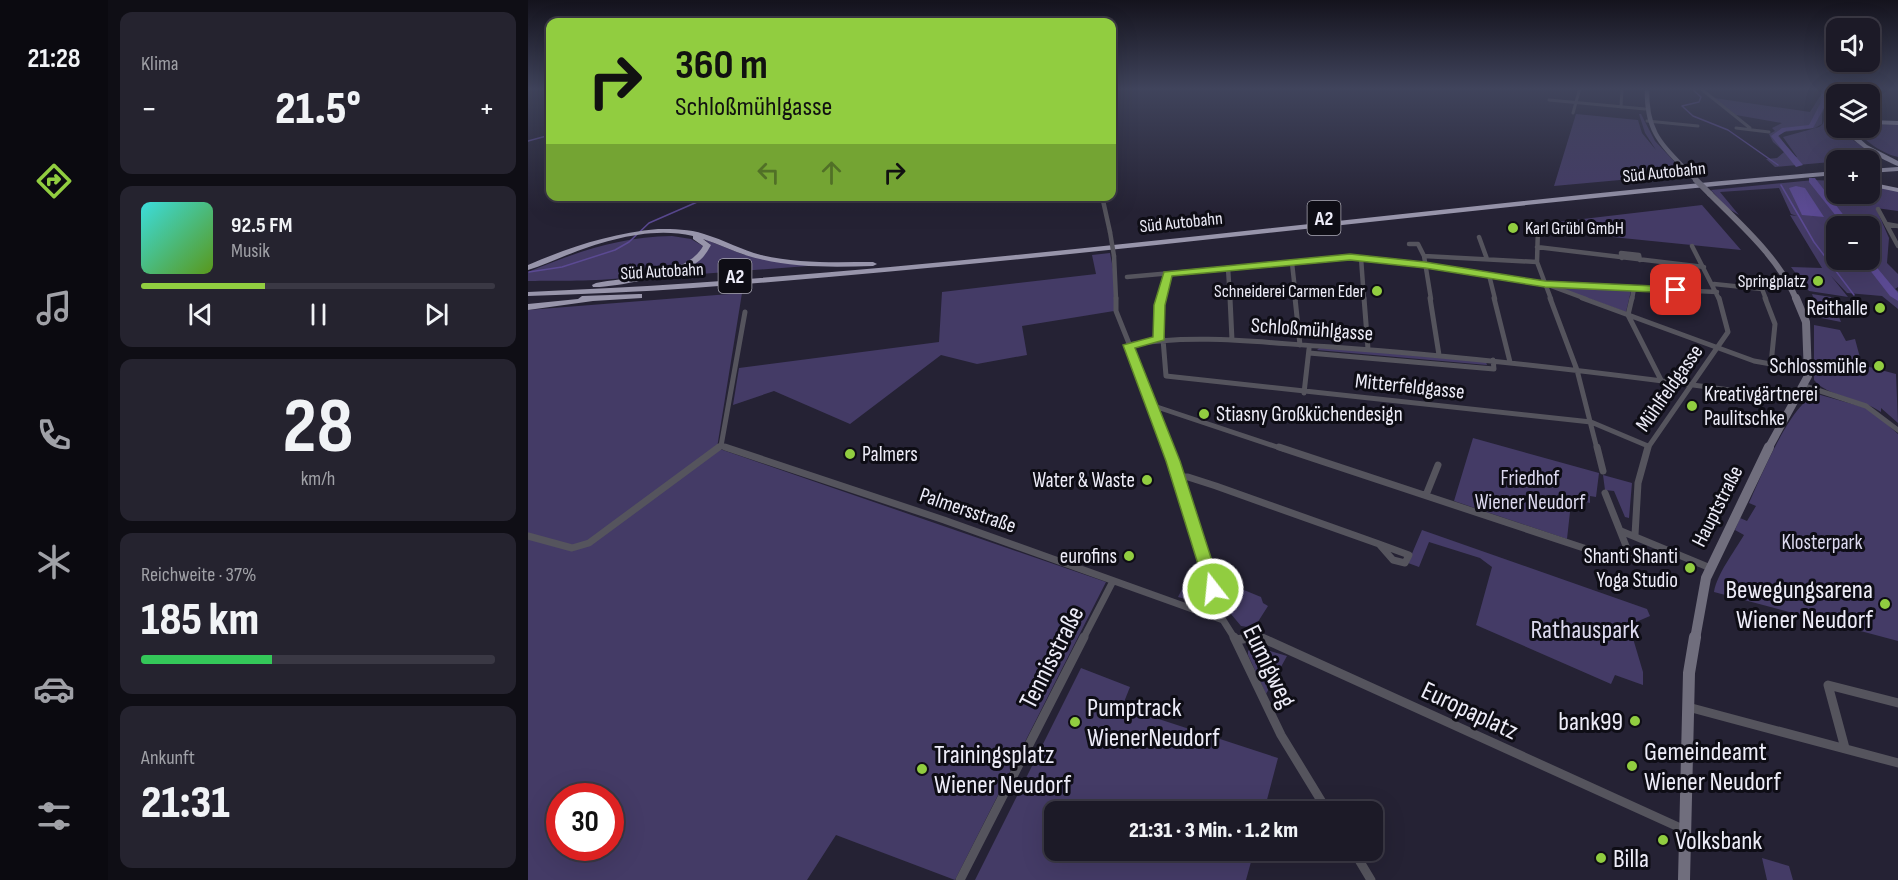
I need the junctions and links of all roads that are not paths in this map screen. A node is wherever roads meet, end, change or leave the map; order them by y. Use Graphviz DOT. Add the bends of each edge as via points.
graph roads {
  1 [pos="1652,129"];
  2 [pos="1755,129"];
  3 [pos="1769,132"];
  4 [pos="1854,138"];
  5 [pos="1859,138"];
  6 [pos="1887,157"];
  7 [pos="1898,164"];
  8 [pos="1880,166"];
  9 [pos="1826,169"];
  10 [pos="1826,174"];
  11 [pos="1787,177"];
  12 [pos="1826,179"];
  13 [pos="1880,182"];
  14 [pos="1898,182"];
  15 [pos="1880,185"];
  16 [pos="1898,190"];
  17 [pos="1103,201"];
  18 [pos="1878,208"];
  19 [pos="1886,224"];
  20 [pos="1898,226"];
  21 [pos="1538,227"];
  22 [pos="643,233"];
  23 [pos="1478,237"];
  24 [pos="1409,244"];
  25 [pos="1692,246"];
  26 [pos="1898,246"];
  27 [pos="1537,248"];
  28 [pos="1424,256"];
  29 [pos="1362,258"];
  30 [pos="1487,259"];
  31 [pos="1537,262"];
  32 [pos="1292,263"];
  33 [pos="873,264"];
  34 [pos="1425,265"];
  35 [pos="1704,267"];
  36 [pos="910,268"];
  37 [pos="1227,268"];
  38 [pos="528,269"];
  39 [pos="1167,274"];
  40 [pos="1489,275"];
  41 [pos="1127,277"];
  42 [pos="1545,284"];
  43 [pos="1714,284"];
  44 [pos="597,285"];
  45 [pos="528,287"];
  46 [pos="1634,288"];
  47 [pos="1717,292"];
  48 [pos="528,294"];
  49 [pos="602,298"];
  50 [pos="528,301"];
  51 [pos="528,307"];
  52 [pos="745,312"];
  53 [pos="1628,315"];
  54 [pos="1161,340"];
  55 [pos="1232,340"];
  56 [pos="1309,344"];
  57 [pos="1128,345"];
  58 [pos="1300,345"];
  59 [pos="1718,347"];
  60 [pos="1368,349"];
  61 [pos="1309,353"];
  62 [pos="1439,356"];
  63 [pos="1493,360"];
  64 [pos="1510,362"];
  65 [pos="1577,370"];
  66 [pos="1661,380"];
  67 [pos="1691,385"];
  68 [pos="1805,386"];
  69 [pos="1304,393"];
  70 [pos="1794,399"];
  71 [pos="1154,406"];
  72 [pos="1591,422"];
  73 [pos="1898,430"];
  74 [pos="721,446"];
  75 [pos="1648,446"];
  76 [pos="1438,465"];
  77 [pos="1603,471"];
  78 [pos="1178,477"];
  79 [pos="1605,493"];
  80 [pos="1426,495"];
  81 [pos="1621,531"];
  82 [pos="1635,535"];
  83 [pos="528,537"];
  84 [pos="1379,544"];
  85 [pos="1708,567"];
  86 [pos="1113,581"];
  87 [pos="1201,612"];
  88 [pos="1236,640"];
  89 [pos="1898,703"];
  90 [pos="1688,707"];
  91 [pos="1845,748"];
  92 [pos="1898,763"];
  93 [pos="1321,801"];
  94 [pos="1684,830"];
  95 [pos="1360,861"];
  96 [pos="960,880"];
  97 [pos="1371,880"];
  98 [pos="1684,880"];
  1 -- 68 [label="street, bridge" via="1663,146 1751,235 1789,281 1808,333"];
  2 -- 3 [label="street"];
  4 -- 6 [label="highway"];
  5 -- 6 [label="highway"];
  6 -- 7 [label="highway"];
  7 -- 8 [label="highway"];
  9 -- 33 [label="highway, Süd Autobahn / A2"];
  10 -- 11 [label="highway, Süd Autobahn / A2"];
  11 -- 12 [label="highway"];
  11 -- 36 [label="highway, Süd Autobahn / A2"];
  13 -- 14 [label="highway"];
  15 -- 16 [label="highway"];
  17 -- 57 [label="street, bridge" via="1114,256 1116,311"];
  18 -- 19 [label="street"];
  19 -- 20 [label="street"];
  19 -- 26 [label="street"];
  21 -- 27 [label="street"];
  22 -- 33 [label="highway" via="678,231 702,235 744,253 773,260"];
  22 -- 38 [label="highway" via="587,245"];
  22 -- 44 [label="highway" via="697,237 707,245 706,250 680,268"];
  23 -- 30 [label="street"];
  24 -- 28 [label="street" via="1418,243"];
  25 -- 35 [label="street, Mühlfeldgasse"];
  27 -- 31 [label="street"];
  27 -- 35 [label="street"];
  28 -- 30 [label="street"];
  28 -- 34 [label="street"];
  29 -- 32 [label="street"];
  29 -- 34 [label="street"];
  29 -- 60 [label="street"];
  30 -- 31 [label="street"];
  31 -- 42 [label="street"];
  32 -- 37 [label="street"];
  32 -- 58 [label="street"];
  33 -- 44 [label="highway, Süd Autobahn / A2"];
  34 -- 40 [label="street"];
  34 -- 62 [label="street"];
  35 -- 43 [label="street, Mühlfeldgasse"];
  36 -- 48 [label="highway, Süd Autobahn / A2" via="690,286"];
  36 -- 49 [label="highway" via="777,286"];
  37 -- 39 [label="street"];
  37 -- 55 [label="street"];
  39 -- 41 [label="street"];
  39 -- 54 [label="street" via="1160,305"];
  40 -- 42 [label="street"];
  40 -- 64 [label="street"];
  42 -- 46 [label="street"];
  42 -- 53 [label="street"];
  42 -- 65 [label="street"];
  43 -- 47 [label="street, Mühlfeldgasse"];
  43 -- 59 [label="street" via="1762,289 1775,324 1771,364"];
  44 -- 45 [label="highway, Süd Autobahn / A2"];
  46 -- 47 [label="street"];
  46 -- 53 [label="street"];
  47 -- 59 [label="street, Mühlfeldgasse" via="1728,332"];
  49 -- 50 [label="highway"];
  49 -- 51 [label="highway"];
  52 -- 74 [label="street"];
  53 -- 59 [label="street"];
  53 -- 66 [label="street"];
  54 -- 55 [label="street, Schloßmühlgasse"];
  54 -- 57 [label="street, Schloßmühlgasse"];
  54 -- 69 [label="street, Mitterfeldgasse" via="1166,376 1296,388"];
  55 -- 58 [label="street, Schloßmühlgasse"];
  56 -- 58 [label="street, Schloßmühlgasse"];
  56 -- 60 [label="street, Schloßmühlgasse"];
  56 -- 61 [label="street"];
  57 -- 71 [label="street"];
  59 -- 67 [label="street, Mühlfeldgasse"];
  60 -- 62 [label="street, Schloßmühlgasse"];
  61 -- 63 [label="street, Schloßmühlgasse" via="1494,369"];
  61 -- 69 [label="street"];
  62 -- 63 [label="street, Schloßmühlgasse"];
  63 -- 64 [label="street, Schloßmühlgasse"];
  64 -- 65 [label="street, Schloßmühlgasse"];
  65 -- 66 [label="street, Schloßmühlgasse"];
  65 -- 72 [label="street"];
  66 -- 67 [label="street, Schloßmühlgasse"];
  67 -- 70 [label="street, Schloßmühlgasse"];
  67 -- 75 [label="street, Mühlfeldgasse"];
  68 -- 70 [label="street, Hauptstraße"];
  68 -- 73 [label="street" via="1871,407"];
  69 -- 72 [label="street, Mitterfeldgasse"];
  70 -- 85 [label="street, Hauptstraße"];
  71 -- 78 [label="street"];
  71 -- 80 [label="street"];
  72 -- 75 [label="street, Mitterfeldgasse"];
  72 -- 77 [label="street"];
  74 -- 83 [label="street" via="589,543 572,549"];
  74 -- 86 [label="street, Palmersstraße"];
  75 -- 82 [label="street, Mühlfeldgasse" via="1638,483"];
  76 -- 80 [label="street"];
  78 -- 84 [label="street" via="1200,480"];
  78 -- 87 [label="street" via="1213,589"];
  79 -- 81 [label="street"];
  80 -- 81 [label="street" via="1623,561 1630,556"];
  81 -- 82 [label="street"];
  82 -- 85 [label="street"];
  85 -- 90 [label="street, Hauptstraße" via="1694,635"];
  86 -- 87 [label="street, Palmersstraße"];
  86 -- 96 [label="street, Tennisstraße"];
  87 -- 88 [label="street, Eumigweg" via="1223,620"];
  88 -- 93 [label="street, Eumigweg" via="1281,735"];
  88 -- 94 [label="street, Europaplatz" via="1259,637"];
  89 -- 91 [label="street" via="1828,685"];
  90 -- 91 [label="street"];
  90 -- 94 [label="street, Hauptstraße"];
  91 -- 92 [label="street"];
  94 -- 98 [label="street, Hauptstraße"];
  95 -- 97 [label="street"];
}
